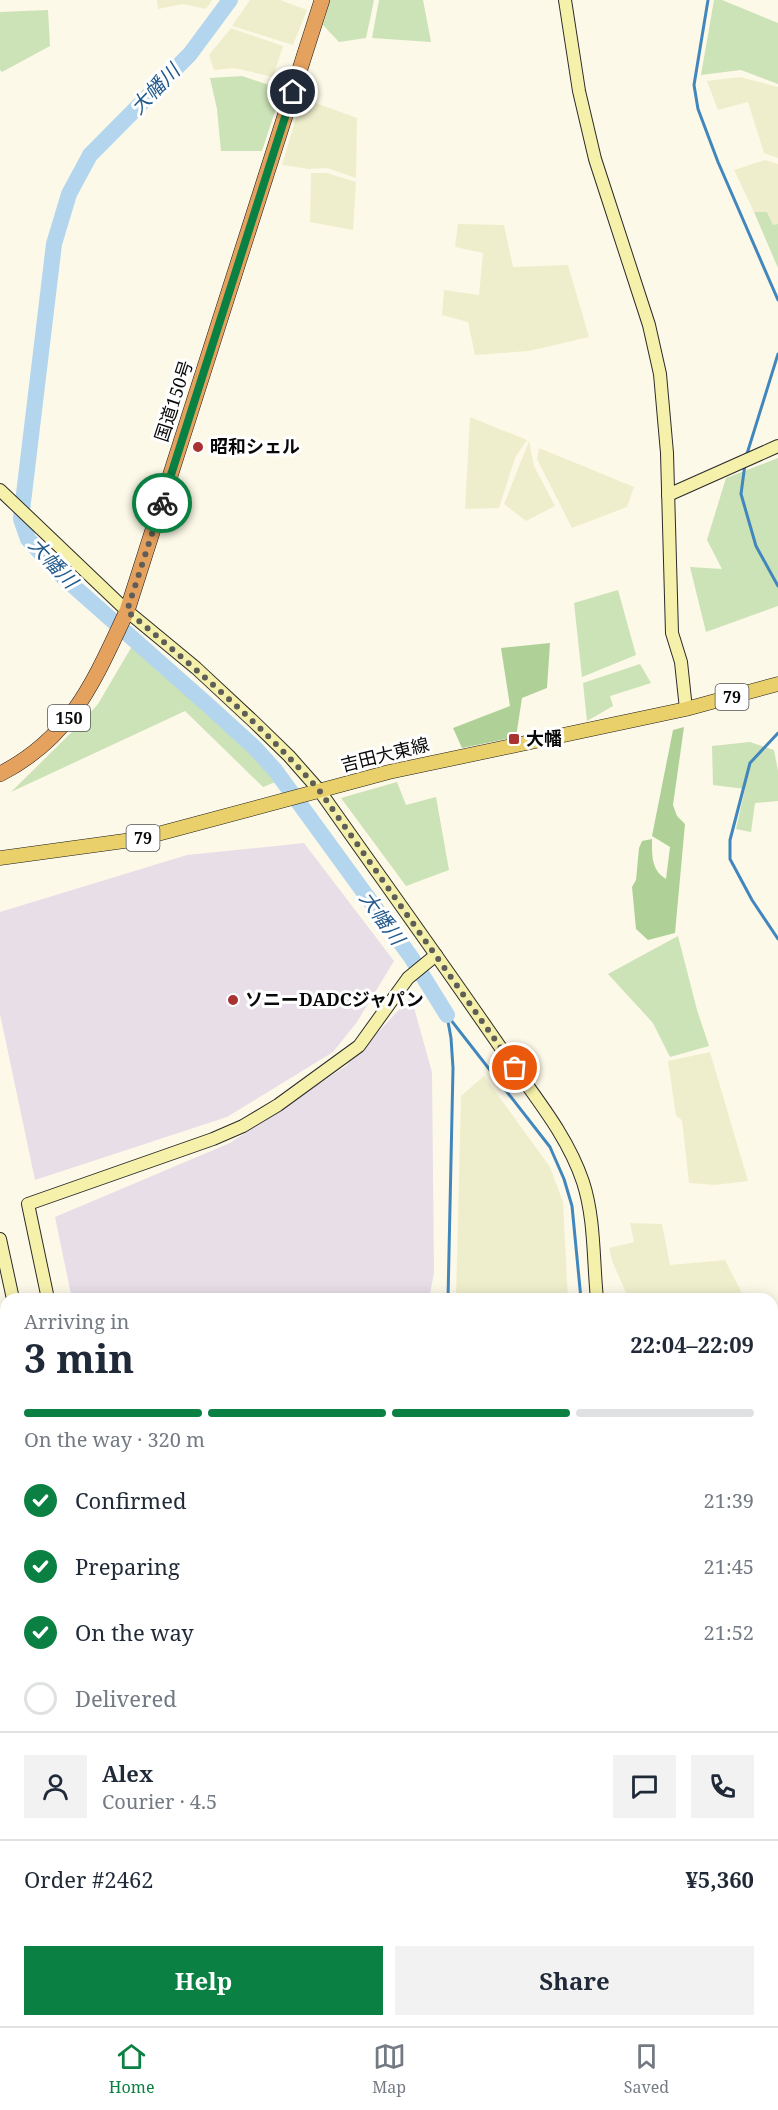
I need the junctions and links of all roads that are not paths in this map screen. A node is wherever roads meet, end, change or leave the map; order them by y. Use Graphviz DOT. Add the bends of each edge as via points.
graph roads {
  1 [pos="322,0"];
  2 [pos="565,0"];
  3 [pos="778,446"];
  4 [pos="3,493"];
  5 [pos="668,495"];
  6 [pos="127,611"];
  7 [pos="778,684"];
  8 [pos="686,709"];
  9 [pos="0,774"];
  10 [pos="319,790"];
  11 [pos="0,858"];
  12 [pos="436,955"];
  13 [pos="0,1239"];
  14 [pos="12,1293"];
  15 [pos="47,1293"];
  16 [pos="597,1293"];
  1 -- 6 [label="highway, 国道150号 / 150"];
  2 -- 5 [label="street" via="579,91 595,159 649,325 660,374"];
  3 -- 5 [label="street"];
  4 -- 6 [label="street"];
  5 -- 8 [label="street" via="672,633 681,662"];
  6 -- 9 [label="highway, 国道150号 / 150" via="92,685 72,715 46,744"];
  6 -- 10 [label="street" via="254,722"];
  7 -- 8 [label="main road, 吉田大東線 / 79"];
  8 -- 10 [label="main road, 吉田大東線 / 79"];
  10 -- 11 [label="main road, 吉田大東線 / 79" via="139,839"];
  10 -- 12 [label="street"];
  12 -- 15 [label="street" via="408,978 359,1046 278,1105 213,1139 28,1204"];
  12 -- 16 [label="street" via="573,1155 590,1214"];
  13 -- 14 [label="street"];
}
